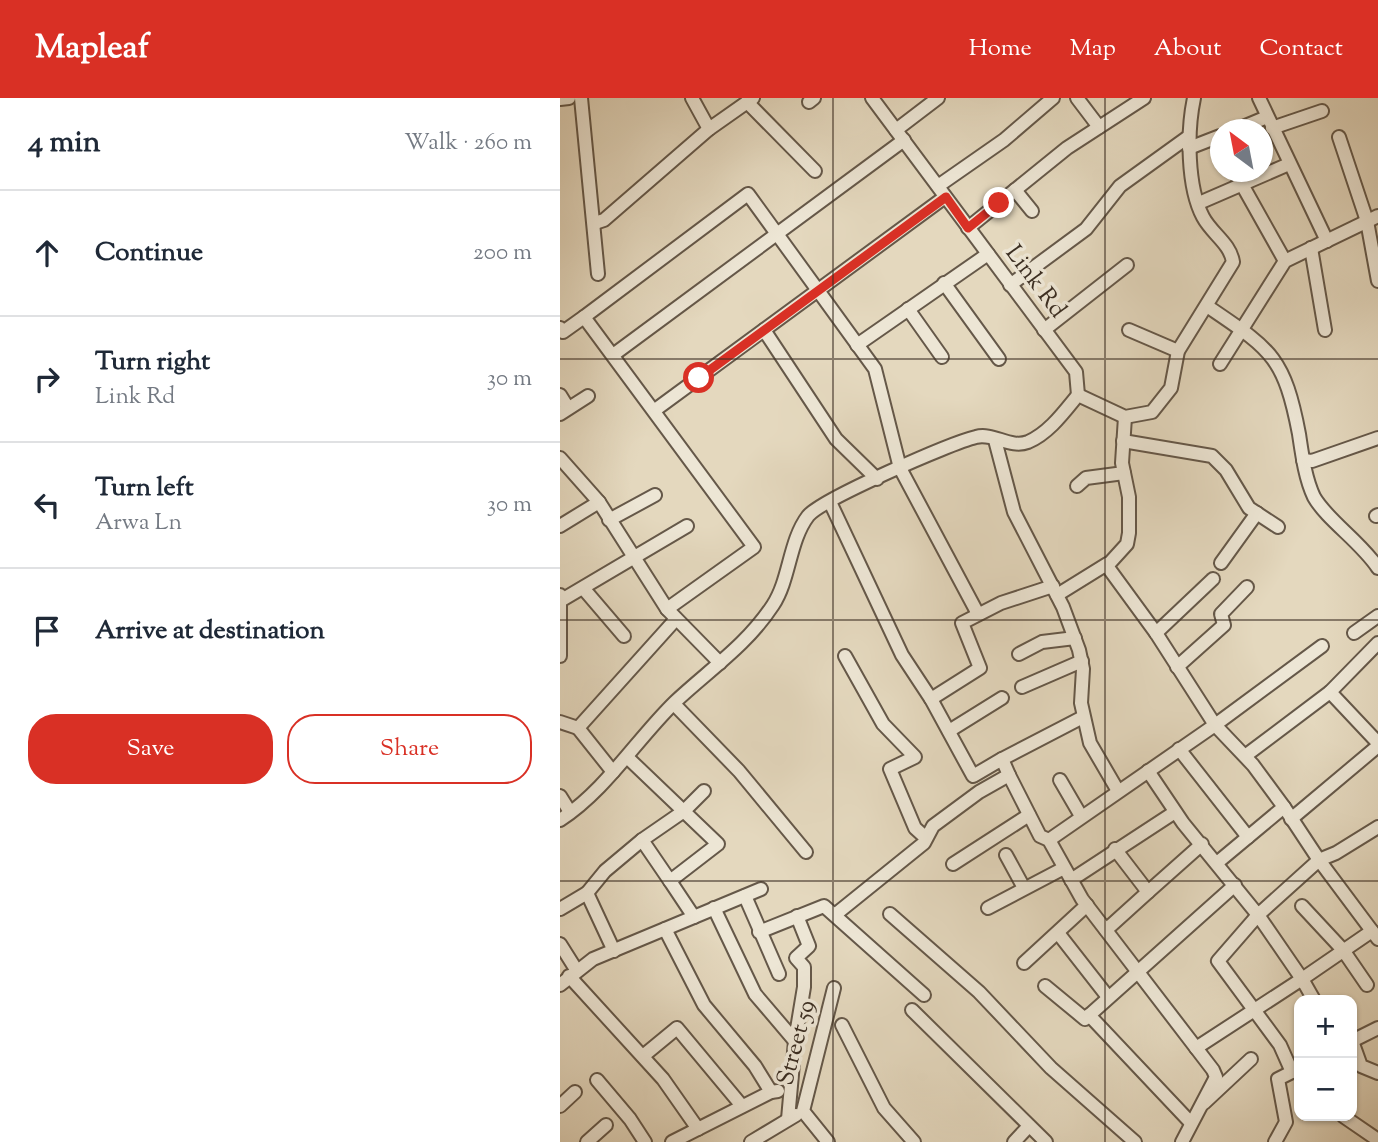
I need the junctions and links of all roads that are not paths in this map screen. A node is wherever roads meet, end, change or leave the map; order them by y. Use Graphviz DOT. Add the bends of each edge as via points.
graph roads {
  1 [pos="569,98"];
  2 [pos="580,98"];
  3 [pos="692,98"];
  4 [pos="872,98"];
  5 [pos="938,98"];
  6 [pos="1053,98"];
  7 [pos="1077,98"];
  8 [pos="1144,98"];
  9 [pos="1194,98"];
  10 [pos="1259,98"];
  11 [pos="560,99"];
  12 [pos="750,100"];
  13 [pos="1322,111"];
  14 [pos="1268,119"];
  15 [pos="1273,122"];
  16 [pos="1099,127"];
  17 [pos="709,129"];
  18 [pos="1273,129"];
  19 [pos="900,135"];
  20 [pos="1339,137"];
  21 [pos="1210,139"];
  22 [pos="1188,142"];
  23 [pos="1289,164"];
  24 [pos="815,170"];
  25 [pos="1240,182"];
  26 [pos="1241,185"];
  27 [pos="1015,190"];
  28 [pos="942,191"];
  29 [pos="1199,203"];
  30 [pos="1032,211"];
  31 [pos="1373,218"];
  32 [pos="595,223"];
  33 [pos="968,228"];
  34 [pos="777,234"];
  35 [pos="1327,241"];
  36 [pos="1311,248"];
  37 [pos="988,254"];
  38 [pos="1285,261"];
  39 [pos="1126,265"];
  40 [pos="598,274"];
  41 [pos="1378,281"];
  42 [pos="944,283"];
  43 [pos="1010,285"];
  44 [pos="817,289"];
  45 [pos="1207,306"];
  46 [pos="908,309"];
  47 [pos="584,317"];
  48 [pos="560,328"];
  49 [pos="1241,329"];
  50 [pos="764,330"];
  51 [pos="1044,330"];
  52 [pos="1129,330"];
  53 [pos="1325,330"];
  54 [pos="858,345"];
  55 [pos="1178,351"];
  56 [pos="613,355"];
  57 [pos="942,357"];
  58 [pos="999,359"];
  59 [pos="1220,364"];
  60 [pos="560,395"];
  61 [pos="1078,395"];
  62 [pos="588,396"];
  63 [pos="655,410"];
  64 [pos="564,411"];
  65 [pos="1125,417"];
  66 [pos="1378,438"];
  67 [pos="995,440"];
  68 [pos="1123,441"];
  69 [pos="560,458"];
  70 [pos="1303,460"];
  71 [pos="900,468"];
  72 [pos="1124,473"];
  73 [pos="877,479"];
  74 [pos="1077,486"];
  75 [pos="655,495"];
  76 [pos="599,502"];
  77 [pos="830,502"];
  78 [pos="1257,513"];
  79 [pos="609,520"];
  80 [pos="560,526"];
  81 [pos="687,526"];
  82 [pos="1278,527"];
  83 [pos="633,559"];
  84 [pos="1221,563"];
  85 [pos="1107,564"];
  86 [pos="1378,568"];
  87 [pos="1213,579"];
  88 [pos="1247,587"];
  89 [pos="583,588"];
  90 [pos="1055,590"];
  91 [pos="561,598"];
  92 [pos="667,609"];
  93 [pos="978,614"];
  94 [pos="1378,616"];
  95 [pos="676,620"];
  96 [pos="1156,633"];
  97 [pos="1354,633"];
  98 [pos="624,636"];
  99 [pos="1075,638"];
  100 [pos="1378,643"];
  101 [pos="1322,646"];
  102 [pos="1019,654"];
  103 [pos="560,656"];
  104 [pos="845,656"];
  105 [pos="1082,661"];
  106 [pos="720,663"];
  107 [pos="1177,667"];
  108 [pos="1022,687"];
  109 [pos="1330,692"];
  110 [pos="1002,698"];
  111 [pos="931,699"];
  112 [pos="674,704"];
  113 [pos="1083,717"];
  114 [pos="560,722"];
  115 [pos="1215,725"];
  116 [pos="578,728"];
  117 [pos="949,731"];
  118 [pos="1377,745"];
  119 [pos="1179,749"];
  120 [pos="1245,756"];
  121 [pos="628,758"];
  122 [pos="1002,759"];
  123 [pos="1148,771"];
  124 [pos="612,772"];
  125 [pos="1009,775"];
  126 [pos="1060,780"];
  127 [pos="704,791"];
  128 [pos="1118,791"];
  129 [pos="560,796"];
  130 [pos="1284,807"];
  131 [pos="684,811"];
  132 [pos="1175,812"];
  133 [pos="1029,815"];
  134 [pos="565,816"];
  135 [pos="1081,816"];
  136 [pos="1292,819"];
  137 [pos="1378,827"];
  138 [pos="1248,837"];
  139 [pos="926,838"];
  140 [pos="642,840"];
  141 [pos="1049,840"];
  142 [pos="1202,844"];
  143 [pos="1115,849"];
  144 [pos="806,852"];
  145 [pos="1006,855"];
  146 [pos="1319,860"];
  147 [pos="1218,862"];
  148 [pos="953,864"];
  149 [pos="1067,874"];
  150 [pos="670,881"];
  151 [pos="1235,885"];
  152 [pos="761,888"];
  153 [pos="1024,888"];
  154 [pos="1148,892"];
  155 [pos="587,893"];
  156 [pos="746,895"];
  157 [pos="1087,905"];
  158 [pos="1303,906"];
  159 [pos="714,908"];
  160 [pos="988,908"];
  161 [pos="560,909"];
  162 [pos="835,914"];
  163 [pos="890,914"];
  164 [pos="1258,915"];
  165 [pos="797,916"];
  166 [pos="694,917"];
  167 [pos="665,929"];
  168 [pos="1106,930"];
  169 [pos="759,932"];
  170 [pos="1058,933"];
  171 [pos="1375,935"];
  172 [pos="560,944"];
  173 [pos="1343,950"];
  174 [pos="614,951"];
  175 [pos="1024,963"];
  176 [pos="1139,973"];
  177 [pos="779,974"];
  178 [pos="569,977"];
  179 [pos="1302,979"];
  180 [pos="1367,985"];
  181 [pos="1045,986"];
  182 [pos="834,988"];
  183 [pos="924,995"];
  184 [pos="1311,995"];
  185 [pos="1108,997"];
  186 [pos="912,1010"];
  187 [pos="1255,1010"];
  188 [pos="1089,1015"];
  189 [pos="842,1025"];
  190 [pos="1378,1028"];
  191 [pos="1357,1038"];
  192 [pos="794,1041"];
  193 [pos="1196,1048"];
  194 [pos="1357,1055"];
  195 [pos="643,1056"];
  196 [pos="1251,1059"];
  197 [pos="1294,1068"];
  198 [pos="1294,1071"];
  199 [pos="1378,1073"];
  200 [pos="597,1080"];
  201 [pos="790,1090"];
  202 [pos="575,1092"];
  203 [pos="771,1092"];
  204 [pos="560,1106"];
  205 [pos="742,1106"];
  206 [pos="1199,1108"];
  207 [pos="803,1111"];
  208 [pos="788,1119"];
  209 [pos="1350,1121"];
  210 [pos="1191,1123"];
  211 [pos="606,1125"];
  212 [pos="1029,1126"];
  213 [pos="695,1135"];
  214 [pos="1378,1140"];
  215 [pos="587,1142"];
  216 [pos="645,1142"];
  217 [pos="672,1142"];
  218 [pos="751,1142"];
  219 [pos="828,1142"];
  220 [pos="914,1142"];
  221 [pos="1014,1142"];
  222 [pos="1046,1142"];
  223 [pos="1135,1142"];
  224 [pos="1182,1142"];
  225 [pos="1275,1142"];
  1 -- 11 [label="street"];
  2 -- 32 [label="street"];
  3 -- 17 [label="street"];
  4 -- 19 [label="street, Link Rd"];
  5 -- 19 [label="street"];
  6 -- 28 [label="street"];
  7 -- 16 [label="street"];
  8 -- 16 [label="street"];
  9 -- 22 [label="street"];
  10 -- 14 [label="street"];
  12 -- 17 [label="street"];
  12 -- 24 [label="street"];
  13 -- 15 [label="street"];
  16 -- 27 [label="street"];
  17 -- 32 [label="street"];
  18 -- 23 [label="street"];
  19 -- 28 [label="street, Link Rd"];
  19 -- 34 [label="street"];
  20 -- 31 [label="street"];
  21 -- 22 [label="street"];
  22 -- 29 [label="street"];
  22 -- 43 [label="street" via="1120,186 1086,229"];
  23 -- 26 [label="street"];
  23 -- 35 [label="street"];
  25 -- 26 [label="street"];
  26 -- 29 [label="street"];
  26 -- 38 [label="street"];
  27 -- 30 [label="street"];
  27 -- 33 [label="street"];
  28 -- 33 [label="street, Link Rd"];
  28 -- 44 [label="street"];
  29 -- 45 [label="street" via="1202,216 1227,246 1233,262"];
  31 -- 35 [label="street"];
  31 -- 41 [label="street"];
  32 -- 40 [label="street"];
  33 -- 37 [label="street, Link Rd"];
  34 -- 44 [label="street"];
  34 -- 47 [label="street" via="748,194"];
  34 -- 56 [label="street"];
  35 -- 36 [label="street"];
  36 -- 38 [label="street"];
  36 -- 53 [label="street"];
  37 -- 42 [label="street"];
  37 -- 43 [label="street, Link Rd"];
  38 -- 49 [label="street"];
  39 -- 51 [label="street"];
  42 -- 46 [label="street"];
  42 -- 58 [label="street"];
  43 -- 51 [label="street, Link Rd"];
  44 -- 50 [label="street"];
  44 -- 54 [label="street"];
  45 -- 49 [label="street"];
  45 -- 55 [label="street"];
  46 -- 54 [label="street"];
  46 -- 57 [label="street"];
  47 -- 48 [label="street" via="563,332"];
  47 -- 56 [label="street"];
  49 -- 59 [label="street"];
  49 -- 70 [label="street" via="1270,352 1281,372"];
  50 -- 63 [label="street"];
  50 -- 73 [label="street" via="836,439"];
  51 -- 61 [label="street, Link Rd" via="1076,372"];
  52 -- 55 [label="street"];
  54 -- 71 [label="street" via="878,375"];
  55 -- 65 [label="street" via="1171,388 1152,412"];
  56 -- 63 [label="street"];
  60 -- 64 [label="street"];
  61 -- 65 [label="street"];
  61 -- 67 [label="street" via="1056,422 1029,442"];
  62 -- 64 [label="street"];
  63 -- 92 [label="street" via="754,547"];
  65 -- 68 [label="street"];
  66 -- 70 [label="street"];
  67 -- 71 [label="street" via="978,436"];
  67 -- 90 [label="street" via="1014,512"];
  68 -- 72 [label="street"];
  68 -- 78 [label="street" via="1212,456"];
  69 -- 76 [label="street"];
  70 -- 86 [label="street" via="1317,502"];
  71 -- 73 [label="street"];
  71 -- 93 [label="street"];
  72 -- 74 [label="street" via="1086,478"];
  72 -- 85 [label="street" via="1129,497 1127,544"];
  73 -- 77 [label="street"];
  75 -- 79 [label="street"];
  76 -- 79 [label="street"];
  76 -- 80 [label="street"];
  77 -- 106 [label="street" via="808,516 775,602 750,637"];
  77 -- 111 [label="street" via="902,655"];
  78 -- 82 [label="street"];
  78 -- 84 [label="street"];
  79 -- 83 [label="street"];
  81 -- 83 [label="street"];
  83 -- 89 [label="street"];
  83 -- 92 [label="street"];
  85 -- 90 [label="street"];
  85 -- 96 [label="street"];
  87 -- 96 [label="street"];
  88 -- 107 [label="street" via="1221,614 1224,625"];
  89 -- 91 [label="street"];
  89 -- 98 [label="street"];
  90 -- 93 [label="street"];
  90 -- 99 [label="street"];
  91 -- 103 [label="street"];
  92 -- 95 [label="street"];
  93 -- 111 [label="street" via="962,622 980,668"];
  94 -- 97 [label="street"];
  95 -- 106 [label="street"];
  95 -- 116 [label="street"];
  96 -- 107 [label="street"];
  99 -- 102 [label="street" via="1042,642"];
  99 -- 105 [label="street"];
  100 -- 109 [label="street"];
  101 -- 115 [label="street"];
  104 -- 139 [label="street" via="883,724 915,757 890,769 915,828"];
  105 -- 108 [label="street"];
  105 -- 113 [label="street"];
  106 -- 112 [label="street"];
  107 -- 115 [label="street"];
  109 -- 118 [label="street"];
  109 -- 120 [label="street"];
  110 -- 117 [label="street"];
  111 -- 117 [label="street"];
  112 -- 121 [label="street"];
  112 -- 144 [label="street" via="739,771"];
  113 -- 122 [label="street"];
  113 -- 128 [label="street" via="1090,743"];
  114 -- 116 [label="street"];
  115 -- 119 [label="street"];
  115 -- 120 [label="street"];
  116 -- 124 [label="street"];
  117 -- 122 [label="street" via="973,776"];
  118 -- 136 [label="street"];
  119 -- 123 [label="street"];
  119 -- 138 [label="street"];
  120 -- 130 [label="street"];
  121 -- 124 [label="street"];
  121 -- 131 [label="street"];
  122 -- 125 [label="street"];
  123 -- 128 [label="street"];
  123 -- 132 [label="street"];
  124 -- 134 [label="street"];
  125 -- 133 [label="street"];
  125 -- 139 [label="street" via="942,820"];
  126 -- 135 [label="street"];
  127 -- 131 [label="street"];
  128 -- 135 [label="street"];
  129 -- 134 [label="street"];
  130 -- 136 [label="street"];
  130 -- 138 [label="street"];
  131 -- 140 [label="street"];
  131 -- 150 [label="street" via="718,844"];
  132 -- 142 [label="street"];
  132 -- 143 [label="street"];
  133 -- 141 [label="street" via="1040,836"];
  133 -- 148 [label="street"];
  135 -- 141 [label="street"];
  136 -- 146 [label="street"];
  137 -- 146 [label="street"];
  138 -- 147 [label="street"];
  139 -- 162 [label="street"];
  140 -- 150 [label="street"];
  140 -- 155 [label="street"];
  141 -- 149 [label="street"];
  142 -- 147 [label="street"];
  142 -- 154 [label="street"];
  143 -- 149 [label="street"];
  143 -- 154 [label="street"];
  145 -- 153 [label="street"];
  146 -- 164 [label="street"];
  146 -- 171 [label="street"];
  147 -- 151 [label="street"];
  149 -- 153 [label="street"];
  149 -- 157 [label="street"];
  150 -- 166 [label="street"];
  151 -- 164 [label="street"];
  151 -- 176 [label="street"];
  152 -- 156 [label="street"];
  153 -- 160 [label="street"];
  154 -- 168 [label="street"];
  155 -- 161 [label="street"];
  155 -- 174 [label="street"];
  156 -- 159 [label="street"];
  156 -- 169 [label="street"];
  157 -- 168 [label="street"];
  157 -- 170 [label="street"];
  158 -- 173 [label="street"];
  159 -- 166 [label="street"];
  159 -- 192 [label="street" via="755,994"];
  162 -- 165 [label="street" via="824,906"];
  162 -- 183 [label="street"];
  163 -- 223 [label="street" via="979,992 1051,1068"];
  164 -- 179 [label="street"];
  164 -- 187 [label="street" via="1218,961"];
  165 -- 169 [label="street"];
  165 -- 192 [label="street" via="809,946 796,958 804,968 804,987"];
  166 -- 167 [label="street"];
  167 -- 174 [label="street"];
  167 -- 203 [label="street" via="704,1005"];
  168 -- 176 [label="street"];
  169 -- 177 [label="street"];
  170 -- 175 [label="street"];
  170 -- 185 [label="street"];
  171 -- 173 [label="street"];
  172 -- 178 [label="street"];
  173 -- 179 [label="street"];
  173 -- 180 [label="street"];
  174 -- 178 [label="street"];
  176 -- 185 [label="street"];
  176 -- 193 [label="street"];
  178 -- 195 [label="street"];
  179 -- 184 [label="street"];
  179 -- 187 [label="street"];
  181 -- 188 [label="street" via="1080,1018"];
  182 -- 207 [label="street, Street 59"];
  185 -- 188 [label="street"];
  186 -- 212 [label="street"];
  187 -- 193 [label="street"];
  187 -- 197 [label="street"];
  188 -- 210 [label="street"];
  189 -- 220 [label="street" via="884,1108"];
  190 -- 191 [label="street"];
  192 -- 201 [label="street"];
  193 -- 206 [label="street" via="1216,1077"];
  194 -- 199 [label="street" via="1361,1066"];
  195 -- 205 [label="street" via="677,1028"];
  195 -- 213 [label="street" via="684,1106"];
  196 -- 206 [label="street"];
  198 -- 225 [label="street" via="1278,1079 1286,1122"];
  200 -- 216 [label="street"];
  201 -- 203 [label="street"];
  201 -- 208 [label="street"];
  202 -- 204 [label="street"];
  203 -- 205 [label="street"];
  205 -- 213 [label="street"];
  206 -- 210 [label="street"];
  207 -- 208 [label="street"];
  207 -- 219 [label="street, Street 59"];
  208 -- 218 [label="street"];
  209 -- 214 [label="street"];
  210 -- 224 [label="street"];
  211 -- 215 [label="street"];
  212 -- 221 [label="street"];
  212 -- 222 [label="street"];
  213 -- 217 [label="street"];
}
